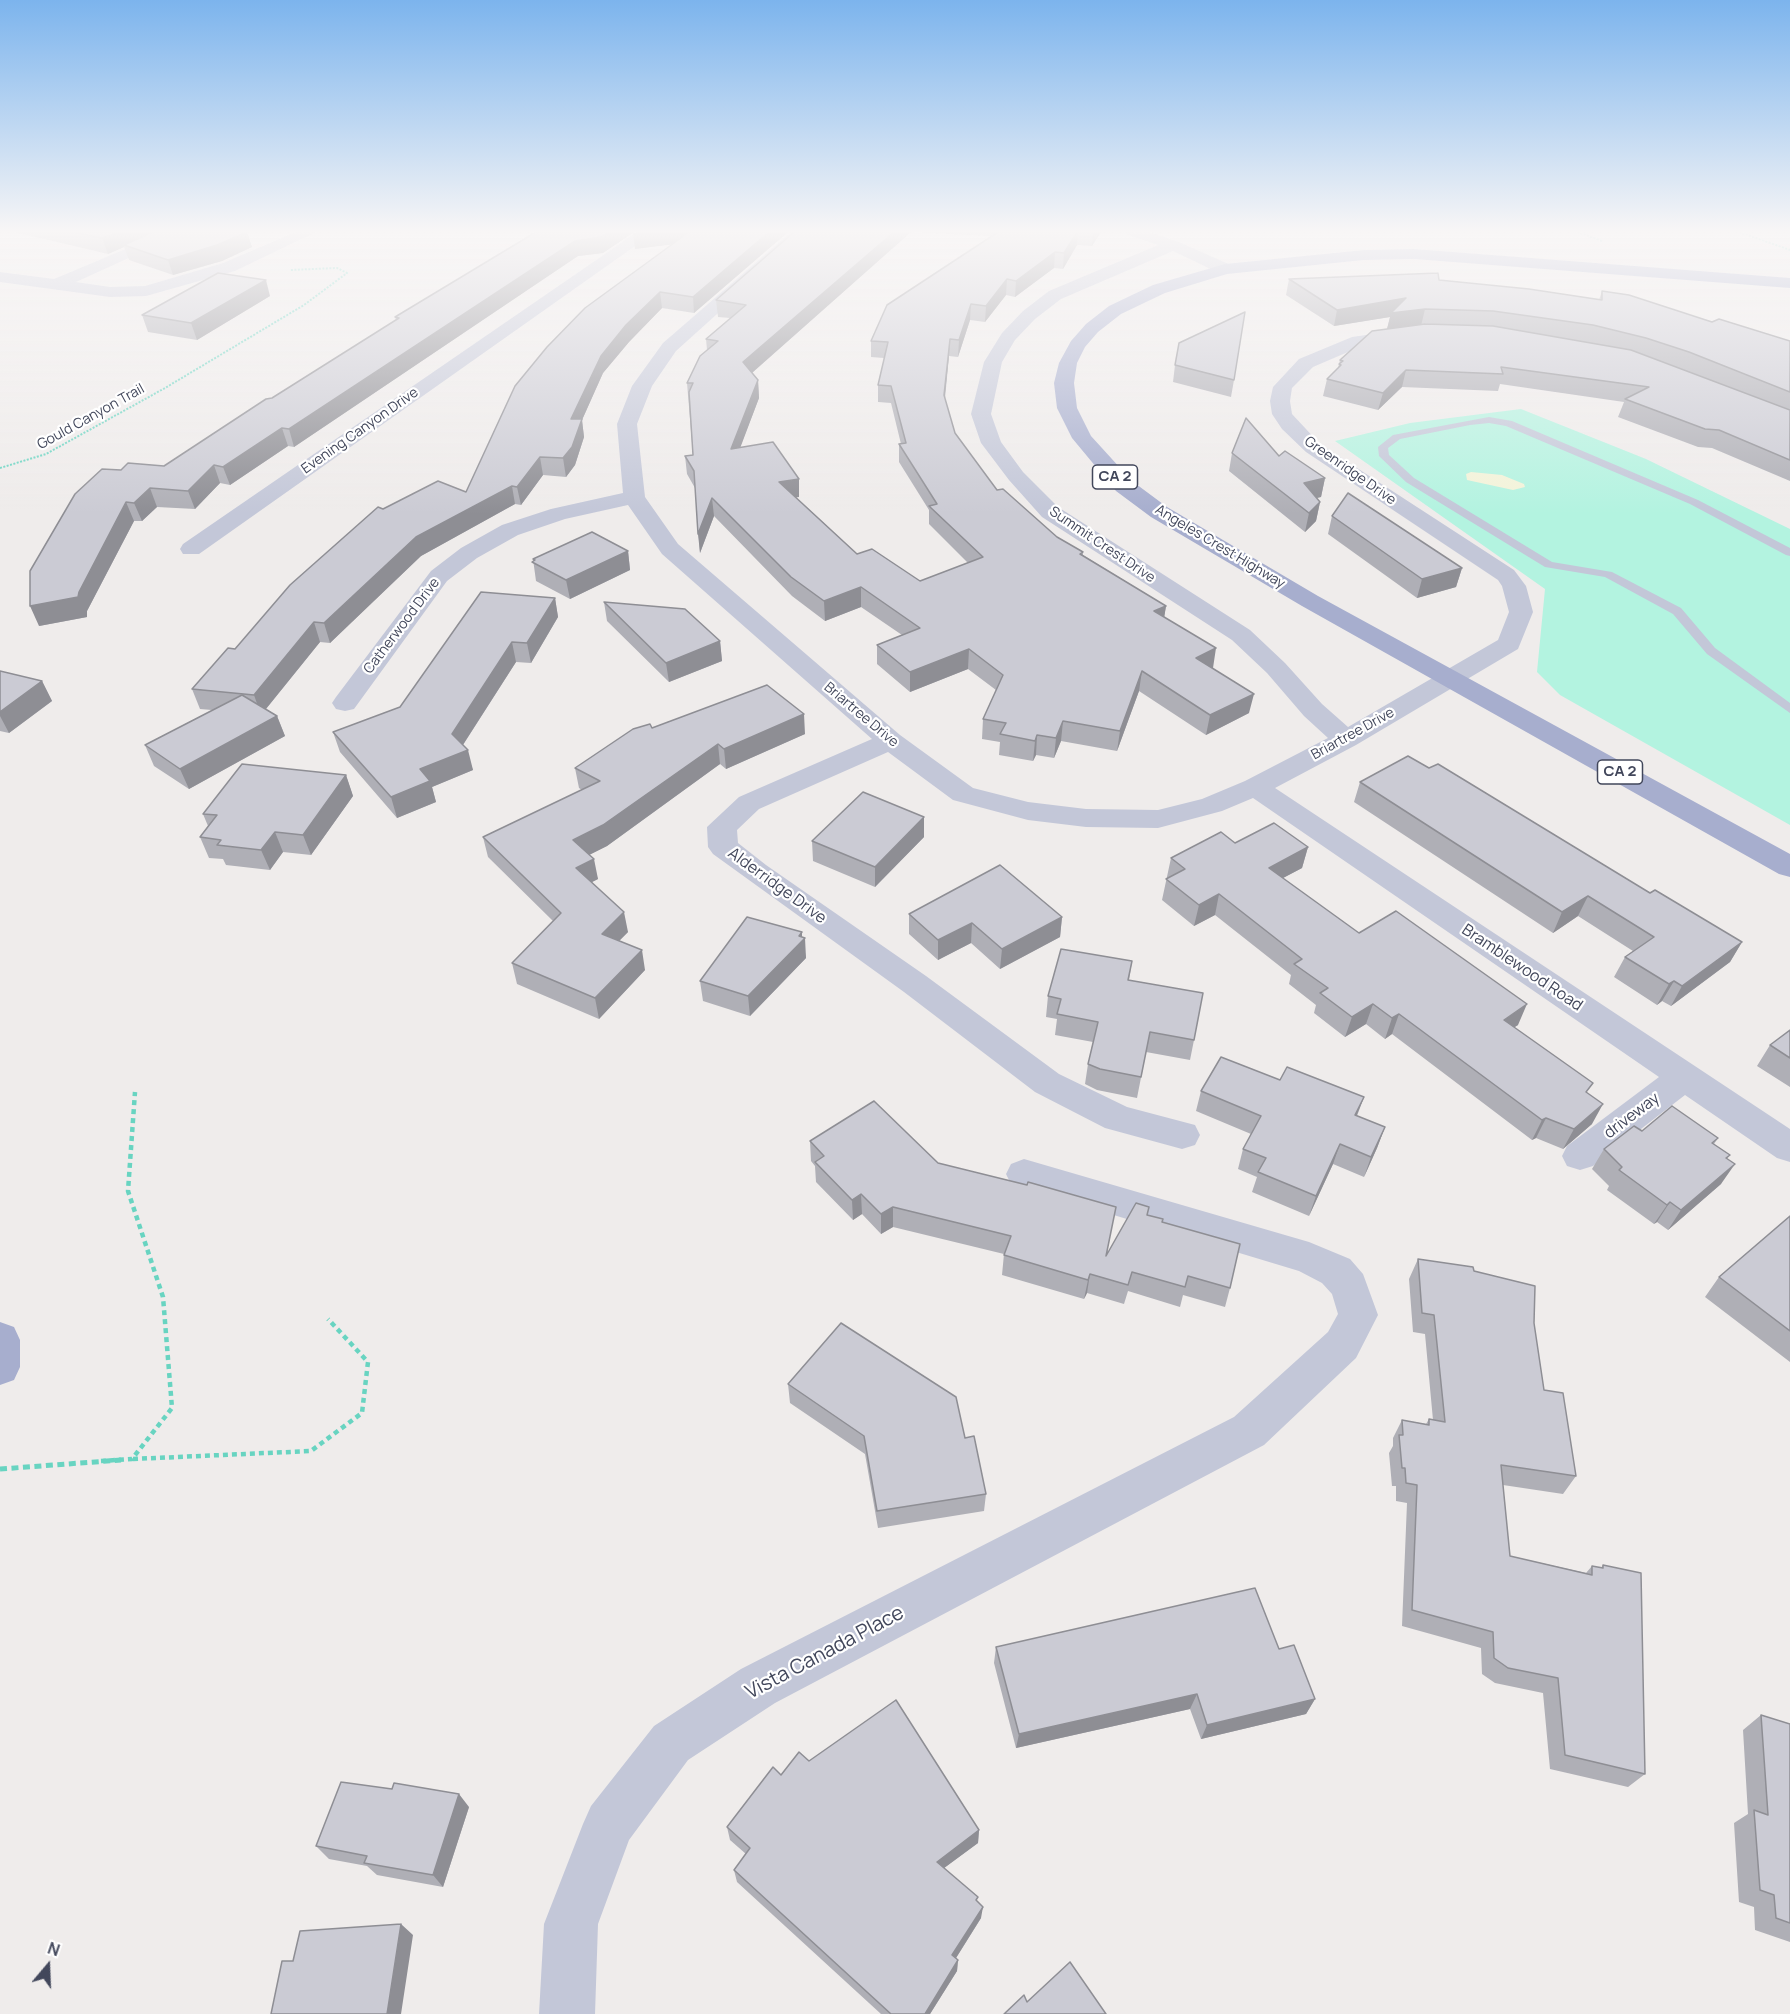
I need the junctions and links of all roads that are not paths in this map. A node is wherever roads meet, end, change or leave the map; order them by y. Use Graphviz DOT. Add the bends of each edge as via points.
graph roads {
  1 [pos="512,326"];
  2 [pos="693,326"];
  3 [pos="1019,326"];
  4 [pos="1093,326"];
  5 [pos="1421,333"];
  6 [pos="634,497"];
  7 [pos="191,549"];
  8 [pos="1790,553"];
  9 [pos="1451,677"];
  10 [pos="345,703"];
  11 [pos="1790,710"];
  12 [pos="1346,739"];
  13 [pos="890,741"];
  14 [pos="1255,787"];
  15 [pos="1790,867"];
  16 [pos="1684,1077"];
  17 [pos="1182,1135"];
  18 [pos="1790,1148"];
  19 [pos="1580,1156"];
  20 [pos="1024,1174"];
  21 [pos="0,1340"];
  22 [pos="0,1367"];
  23 [pos="567,2014"];
  1 -- 7 [label="street, Evening Canyon Drive"];
  2 -- 6 [label="street, Briartree Drive" via="669,347 642,386 627,424"];
  3 -- 12 [label="street, Summit Crest Drive" via="993,362 981,414 991,443 1017,476 1050,512 1241,635"];
  4 -- 9 [label="main road, Angeles Crest Highway / CA 2" via="1072,354 1065,394 1072,423 1124,486 1159,512 1310,601"];
  5 -- 9 [label="street, Greenridge Drive" via="1358,341 1328,352 1290,376 1280,401 1289,425 1313,448 1506,575 1514,586 1521,612 1509,644"];
  6 -- 10 [label="street, Catherwood Drive" via="510,530 469,553 439,576"];
  6 -- 13 [label="street, Briartree Drive" via="670,549"];
  8 -- 11 [label="lane" via="1694,502 1508,423 1470,422 1397,437 1383,447 1383,456 1410,480 1549,565 1608,574 1677,611 1712,651"];
  9 -- 12 [label="street, Briartree Drive"];
  9 -- 15 [label="main road, Angeles Crest Highway / CA 2"];
  12 -- 14 [label="street, Briartree Drive"];
  13 -- 14 [label="street, Briartree Drive" via="963,794 1028,811 1086,818 1158,819 1212,805"];
  13 -- 17 [label="street, Alderridge Drive" via="749,803 722,827 723,847 1047,1083 1118,1118"];
  14 -- 16 [label="street, Bramblewood Road"];
  16 -- 18 [label="street, Bramblewood Road"];
  16 -- 19 [label="street, driveway"];
  20 -- 23 [label="street, Vista Canada Place" via="1309,1258 1343,1278 1358,1315 1342,1345 1249,1431 758,1686 671,1743 609,1824 571,1924"];
  21 -- 22 [label="main road"];
}
